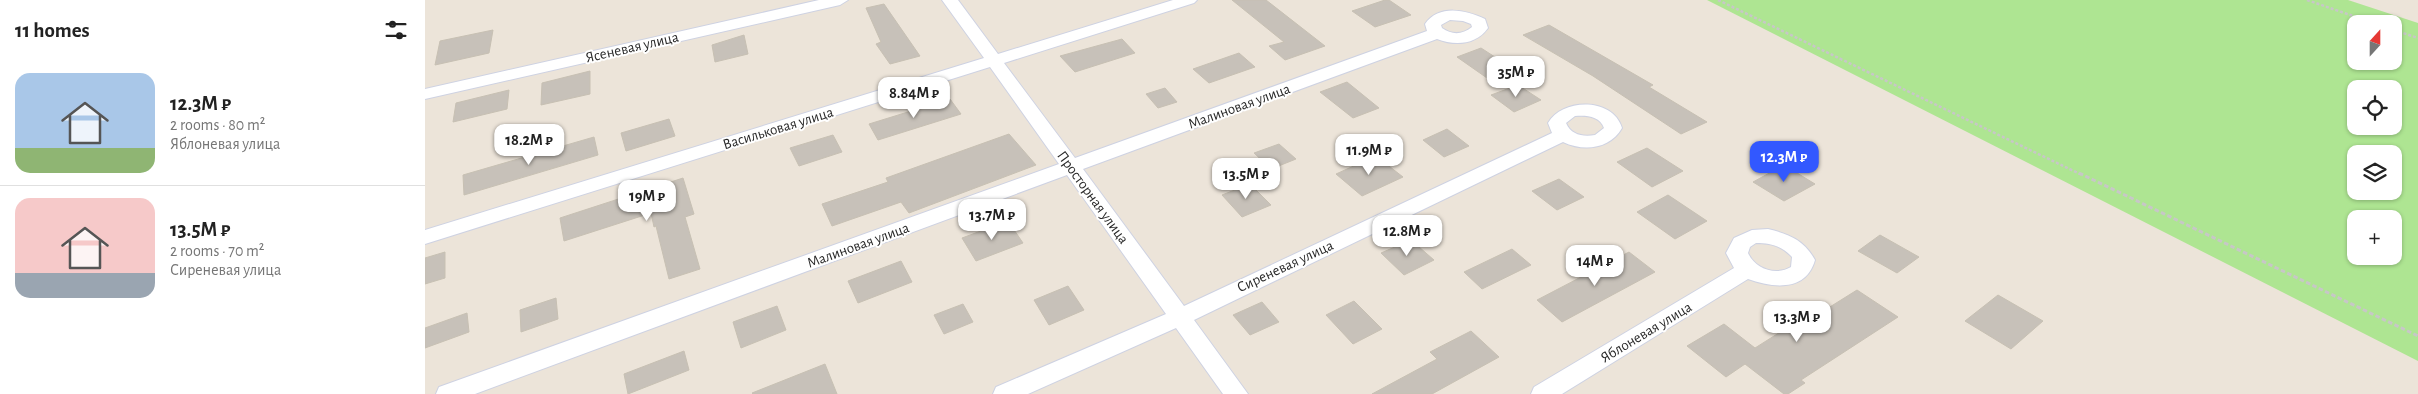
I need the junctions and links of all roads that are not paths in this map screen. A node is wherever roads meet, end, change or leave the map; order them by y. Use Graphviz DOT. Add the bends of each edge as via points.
graph roads {
  1 [pos="840,0"];
  2 [pos="950,0"];
  3 [pos="1189,0"];
  4 [pos="1437,33"];
  5 [pos="994,61"];
  6 [pos="425,94"];
  7 [pos="1564,134"];
  8 [pos="1071,168"];
  9 [pos="425,237"];
  10 [pos="1748,269"];
  11 [pos="1180,316"];
  12 [pos="448,394"];
  13 [pos="1005,394"];
  14 [pos="1236,394"];
  15 [pos="1543,394"];
  1 -- 6 [label="street, Ясеневая улица"];
  2 -- 5 [label="street, Просторная улица"];
  3 -- 5 [label="street, Васильковая улица"];
  4 -- 8 [label="street, Малиновая улица"];
  5 -- 8 [label="street, Просторная улица"];
  5 -- 9 [label="street, Васильковая улица"];
  7 -- 11 [label="street, Сиреневая улица"];
  8 -- 11 [label="street, Просторная улица"];
  8 -- 12 [label="street, Малиновая улица"];
  10 -- 15 [label="street, Яблоневая улица"];
  11 -- 13 [label="street, Сиреневая улица"];
  11 -- 14 [label="street, Просторная улица"];
}
